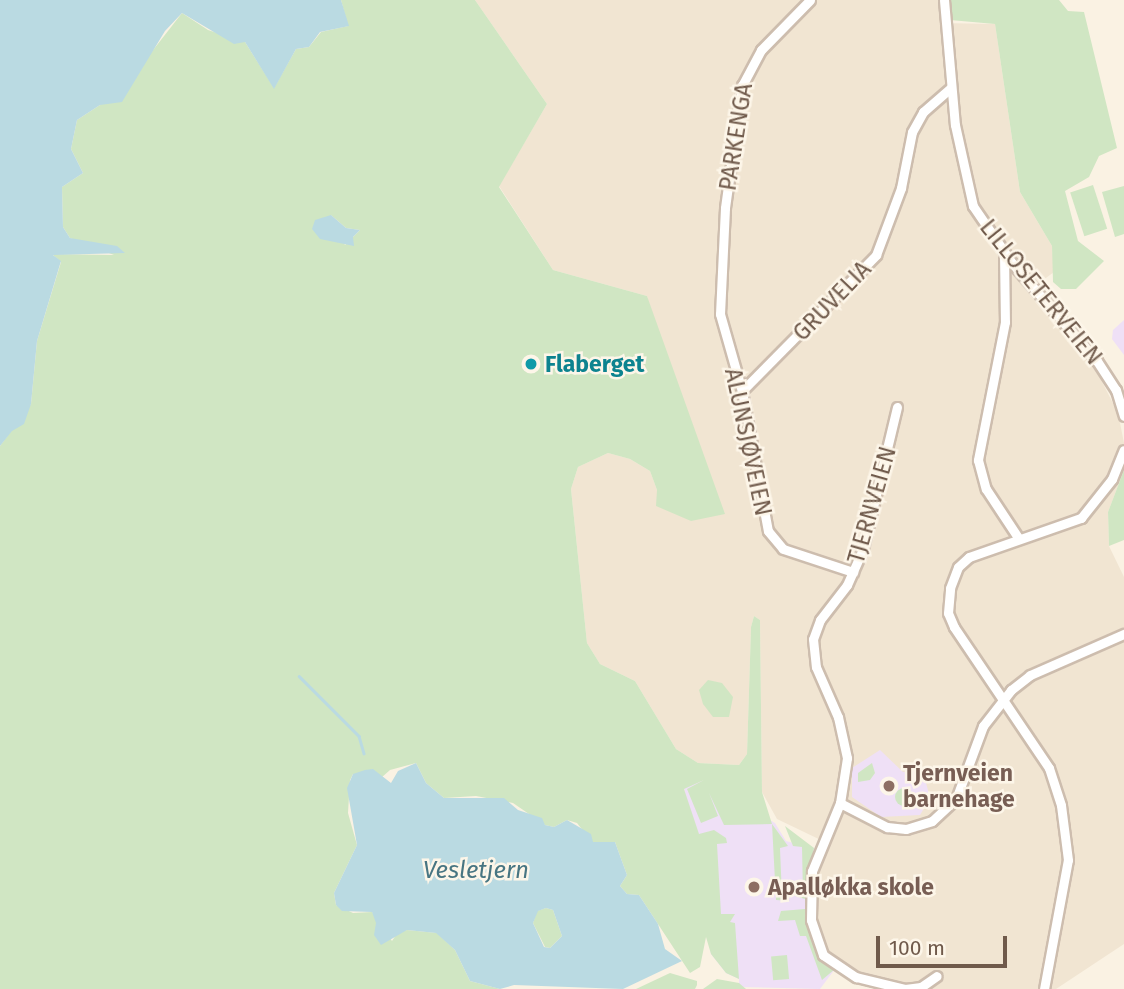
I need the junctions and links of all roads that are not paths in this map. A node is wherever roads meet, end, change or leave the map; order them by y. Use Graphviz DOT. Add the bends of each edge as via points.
graph roads {
  1 [pos="810,0"];
  2 [pos="944,0"];
  3 [pos="951,88"];
  4 [pos="1004,251"];
  5 [pos="720,298"];
  6 [pos="742,391"];
  7 [pos="897,407"];
  8 [pos="1124,416"];
  9 [pos="1124,450"];
  10 [pos="1019,539"];
  11 [pos="853,572"];
  12 [pos="1124,634"];
  13 [pos="1003,699"];
  14 [pos="840,803"];
  15 [pos="937,976"];
  16 [pos="1044,989"];
  1 -- 5 [label="street, PARKENGA" via="761,50 742,85"];
  2 -- 3 [label="street, LILLOSETERVEIEN"];
  3 -- 4 [label="street, LILLOSETERVEIEN" via="965,184 985,227"];
  3 -- 6 [label="street, GRUVELIA" via="923,112 912,132 901,188 876,255"];
  4 -- 8 [label="street, LILLOSETERVEIEN" via="1092,354 1116,390"];
  4 -- 10 [label="street" via="1006,307 978,460 986,489"];
  5 -- 6 [label="street, ALUNSJØVEIEN" via="725,343"];
  6 -- 11 [label="street, ALUNSJØVEIEN" via="764,518 774,541 788,552"];
  7 -- 11 [label="street, TJERNVEIEN" via="870,524"];
  9 -- 10 [label="street" via="1112,479 1081,518"];
  10 -- 13 [label="street" via="969,557 958,567 950,588 948,613 954,627"];
  11 -- 14 [label="street, TJERNVEIEN" via="820,620 812,647 846,747"];
  12 -- 13 [label="street" via="1030,675"];
  13 -- 14 [label="street" via="975,742 956,799 932,821 906,829 887,827"];
  13 -- 16 [label="street" via="1049,768 1066,825 1069,860"];
  14 -- 15 [label="street, TJERNVEIEN" via="816,855 809,888 815,938 823,955 856,977 888,988 921,988"];
}
